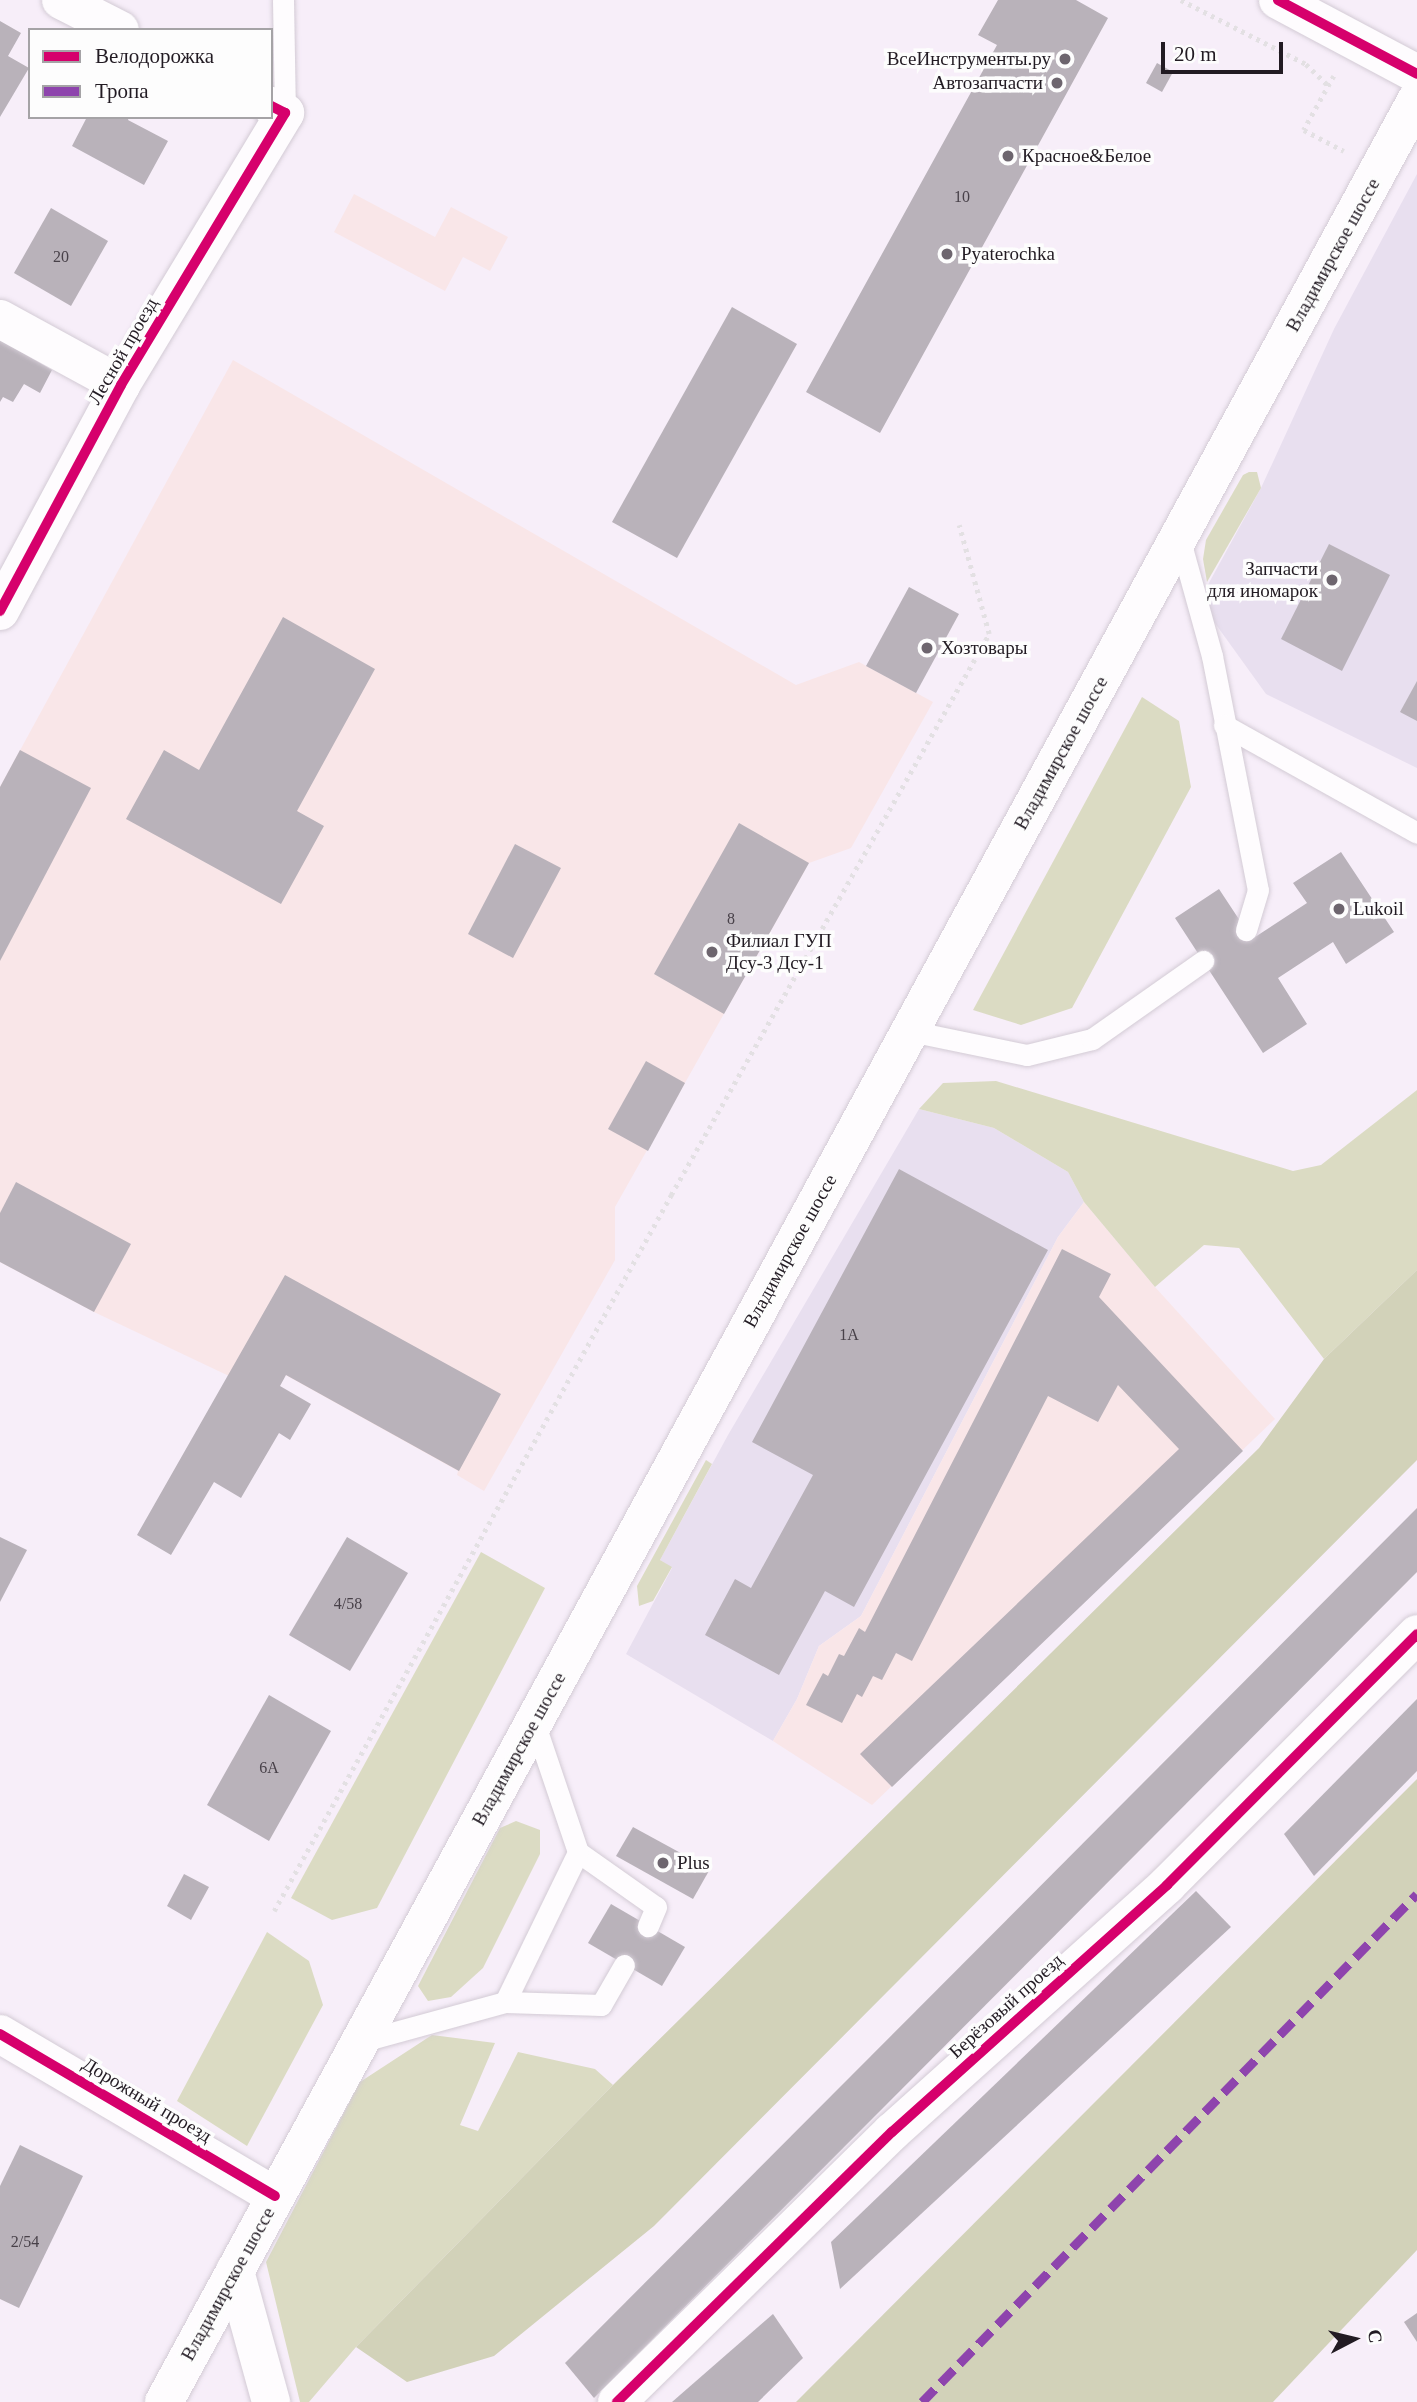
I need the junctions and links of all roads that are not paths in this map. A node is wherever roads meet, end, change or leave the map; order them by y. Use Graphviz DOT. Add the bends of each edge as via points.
graph roads {
  1 [pos="61,0"];
  2 [pos="282,0"];
  3 [pos="1278,0"];
  4 [pos="116,28"];
  5 [pos="1417,74"];
  6 [pos="1417,99"];
  7 [pos="278,110"];
  8 [pos="273,119"];
  9 [pos="0,319"];
  10 [pos="121,385"];
  11 [pos="1179,537"];
  12 [pos="0,611"];
  13 [pos="1224,724"];
  14 [pos="1417,833"];
  15 [pos="1246,930"];
  16 [pos="1203,961"];
  17 [pos="910,1031"];
  18 [pos="1417,1634"];
  19 [pos="534,1722"];
  20 [pos="578,1852"];
  21 [pos="648,1926"];
  22 [pos="624,1965"];
  23 [pos="505,2002"];
  24 [pos="0,2034"];
  25 [pos="359,2042"];
  26 [pos="275,2196"];
  27 [pos="235,2271"];
  28 [pos="164,2402"];
  29 [pos="271,2402"];
  30 [pos="617,2402"];
  1 -- 4 [label="main road"];
  2 -- 7 [label="lane"];
  3 -- 5 [label="main road"];
  6 -- 11 [label="main road, Владимирское шоссе"];
  8 -- 10 [label="main road, Лесной проезд"];
  9 -- 10 [label="main road"];
  10 -- 12 [label="main road, Лесной проезд"];
  11 -- 13 [label="lane" via="1212,656"];
  11 -- 17 [label="main road, Владимирское шоссе"];
  13 -- 14 [label="lane"];
  13 -- 15 [label="lane" via="1258,890"];
  16 -- 17 [label="lane" via="1092,1039 1027,1055"];
  17 -- 19 [label="main road, Владимирское шоссе"];
  18 -- 30 [label="main road, Берёзовый проезд" via="1167,1885 892,2132"];
  19 -- 20 [label="lane"];
  19 -- 25 [label="main road, Владимирское шоссе"];
  20 -- 21 [label="lane" via="656,1907"];
  20 -- 23 [label="lane"];
  22 -- 23 [label="lane" via="601,2005"];
  23 -- 25 [label="lane"];
  24 -- 26 [label="main road, Дорожный проезд"];
  25 -- 26 [label="main road, Владимирское шоссе"];
  26 -- 27 [label="main road, Владимирское шоссе"];
  27 -- 28 [label="main road, Владимирское шоссе"];
  27 -- 29 [label="main road"];
}
